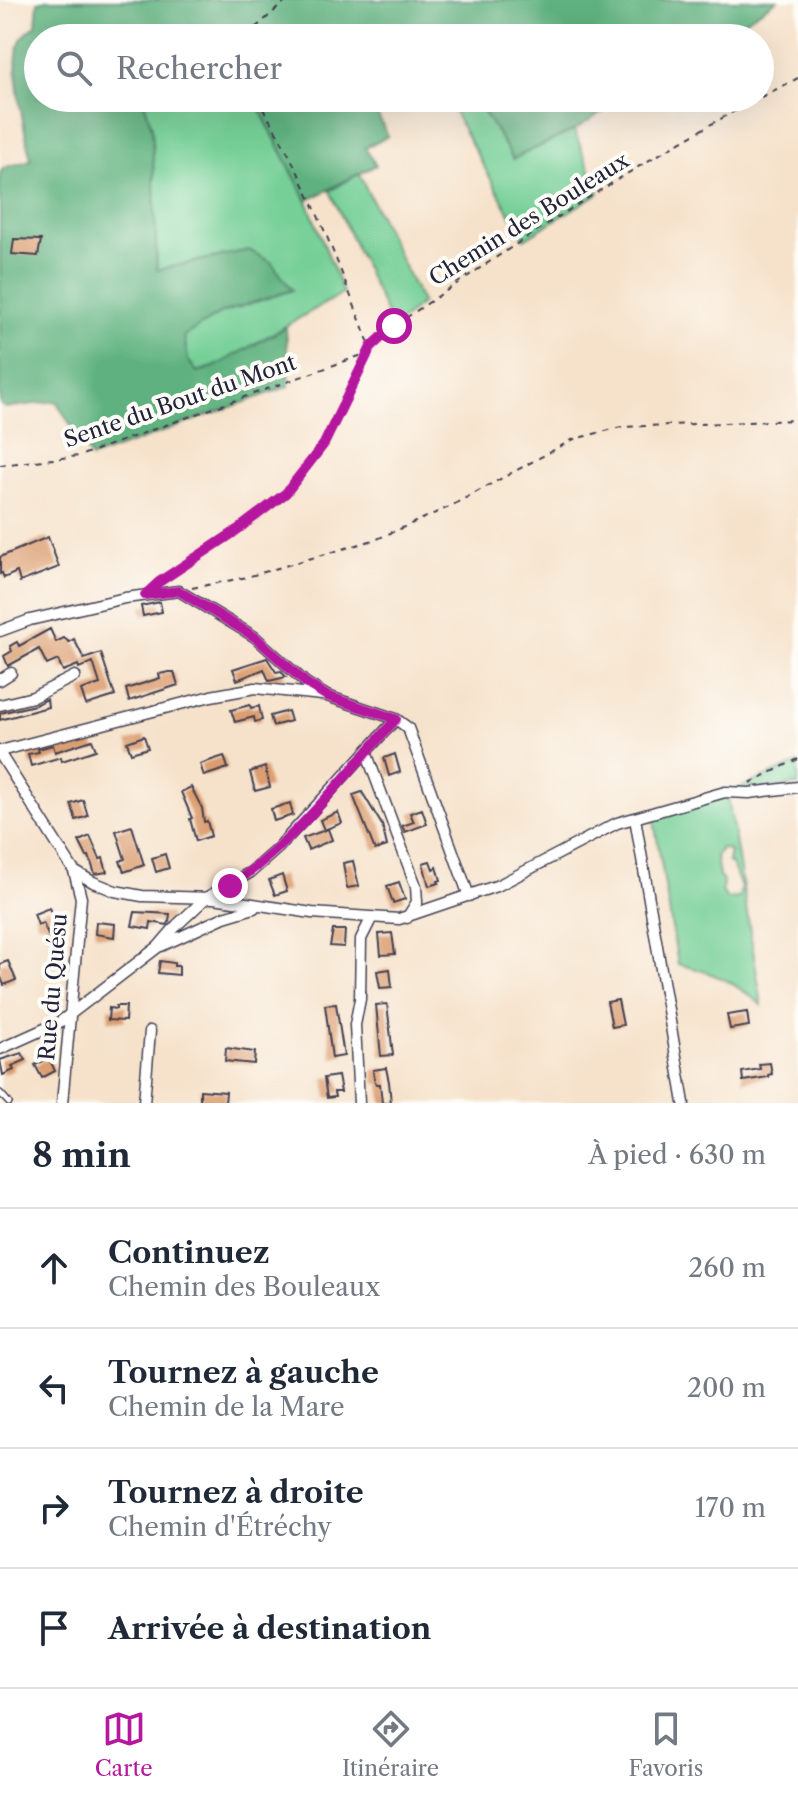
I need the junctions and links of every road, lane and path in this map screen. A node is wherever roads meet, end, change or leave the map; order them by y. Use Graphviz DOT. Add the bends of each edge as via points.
graph roads {
  1 [pos="287,0"];
  2 [pos="260,24"];
  3 [pos="798,78"];
  4 [pos="774,91"];
  5 [pos="265,112"];
  6 [pos="734,112"];
  7 [pos="371,347"];
  8 [pos="368,353"];
  9 [pos="798,420"];
  10 [pos="0,465"];
  11 [pos="179,591"];
  12 [pos="145,595"];
  13 [pos="0,631"];
  14 [pos="11,673"];
  15 [pos="75,676"];
  16 [pos="0,680"];
  17 [pos="327,696"];
  18 [pos="0,705"];
  19 [pos="396,719"];
  20 [pos="0,752"];
  21 [pos="366,752"];
  22 [pos="798,759"];
  23 [pos="798,787"];
  24 [pos="735,791"];
  25 [pos="635,818"];
  26 [pos="74,871"];
  27 [pos="469,896"];
  28 [pos="206,898"];
  29 [pos="259,906"];
  30 [pos="407,918"];
  31 [pos="371,919"];
  32 [pos="158,947"];
  33 [pos="71,1014"];
  34 [pos="150,1031"];
  35 [pos="0,1049"];
  36 [pos="0,1093"];
  37 [pos="9,1103"];
  38 [pos="62,1103"];
  39 [pos="144,1103"];
  40 [pos="359,1103"];
  41 [pos="684,1103"];
  1 -- 2 [label="path"];
  3 -- 4 [label="path, Chemin des Bouleaux"];
  5 -- 7 [label="path" via="313,201"];
  6 -- 7 [label="path, Chemin des Bouleaux" via="517,244"];
  7 -- 8 [label="path, Chemin des Bouleaux"];
  8 -- 10 [label="path, Sente du Bout du Mont" via="79,456"];
  8 -- 12 [label="path, Chemin des Bouleaux" via="324,444 286,493"];
  9 -- 11 [label="path" via="621,427 574,439 449,507 377,539"];
  11 -- 12 [label="street"];
  11 -- 17 [label="street" via="255,637"];
  12 -- 13 [label="street"];
  14 -- 16 [label="street"];
  15 -- 18 [label="street" via="33,697"];
  17 -- 19 [label="street"];
  17 -- 20 [label="street" via="255,688"];
  19 -- 21 [label="street"];
  19 -- 27 [label="street" via="408,728"];
  20 -- 26 [label="street, Rue du Quésu"];
  21 -- 28 [label="street" via="278,848 251,872"];
  21 -- 30 [label="street" via="416,886 417,902"];
  22 -- 24 [label="path"];
  23 -- 24 [label="street"];
  24 -- 25 [label="street"];
  25 -- 27 [label="street"];
  25 -- 41 [label="street"];
  26 -- 28 [label="street" via="115,891"];
  26 -- 33 [label="street, Rue du Quésu" via="81,898"];
  27 -- 30 [label="street"];
  28 -- 29 [label="street"];
  28 -- 32 [label="street"];
  29 -- 31 [label="street"];
  29 -- 32 [label="street"];
  30 -- 31 [label="street"];
  31 -- 40 [label="street" via="361,939 355,1025"];
  32 -- 33 [label="street"];
  33 -- 35 [label="street"];
  33 -- 38 [label="street, Rue du Quésu"];
  34 -- 39 [label="street"];
  36 -- 37 [label="lane"];
}
